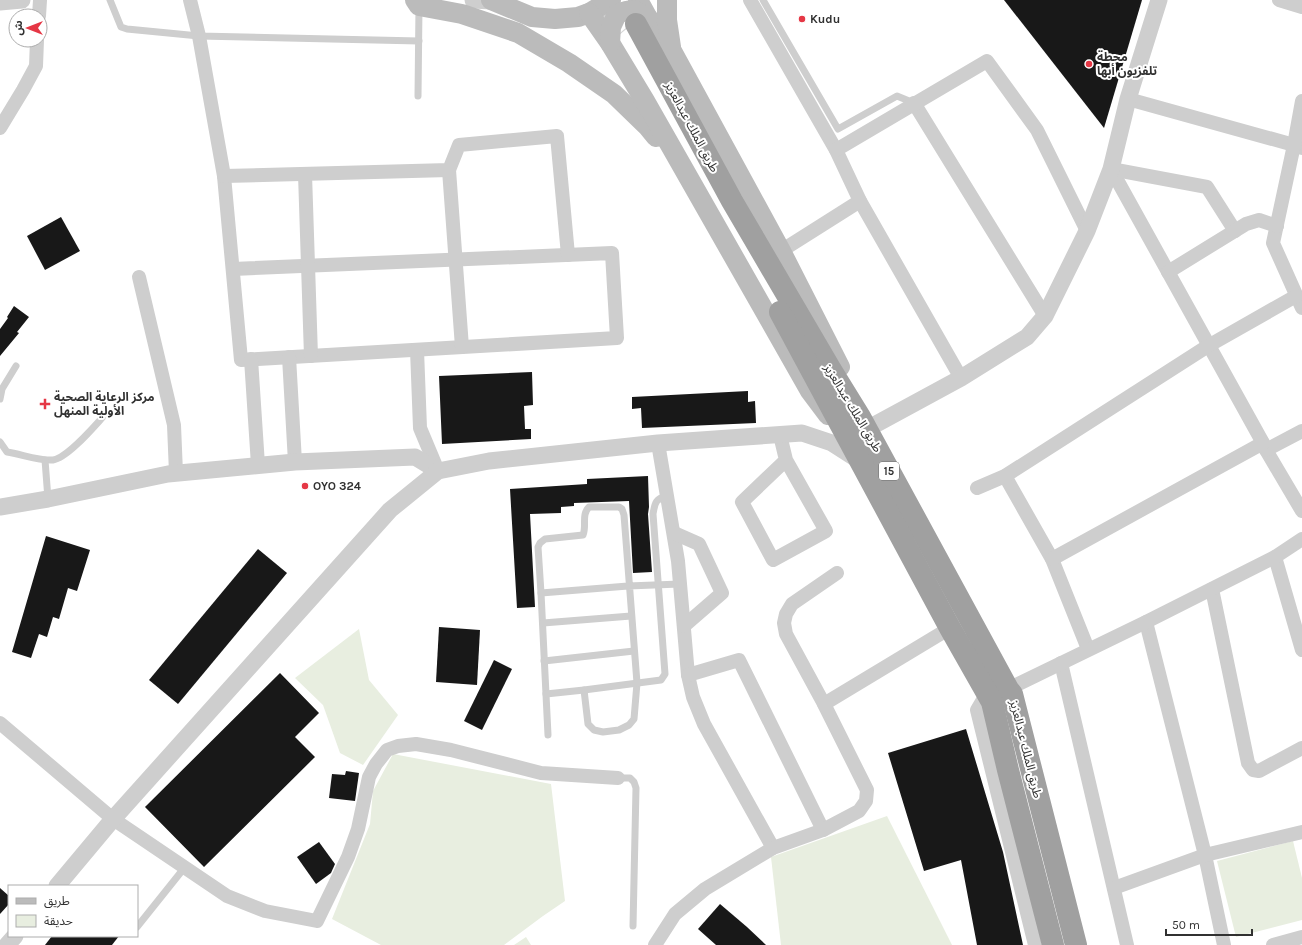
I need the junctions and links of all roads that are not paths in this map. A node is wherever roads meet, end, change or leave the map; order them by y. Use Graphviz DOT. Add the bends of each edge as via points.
graph roads {
  1 [pos="22,0"];
  2 [pos="110,0"];
  3 [pos="190,0"];
  4 [pos="485,0"];
  5 [pos="611,0"];
  6 [pos="638,0"];
  7 [pos="667,0"];
  8 [pos="750,0"];
  9 [pos="763,0"];
  10 [pos="1159,0"];
  11 [pos="1280,0"];
  12 [pos="0,2"];
  13 [pos="417,3"];
  14 [pos="1302,7"];
  15 [pos="589,13"];
  16 [pos="630,29"];
  17 [pos="199,36"];
  18 [pos="419,41"];
  19 [pos="37,48"];
  20 [pos="672,51"];
  21 [pos="418,96"];
  22 [pos="1128,99"];
  23 [pos="1302,101"];
  24 [pos="914,103"];
  25 [pos="0,128"];
  26 [pos="1298,146"];
  27 [pos="836,150"];
  28 [pos="682,166"];
  29 [pos="1111,169"];
  30 [pos="449,170"];
  31 [pos="305,174"];
  32 [pos="224,176"];
  33 [pos="860,201"];
  34 [pos="1277,226"];
  35 [pos="1087,231"];
  36 [pos="1235,231"];
  37 [pos="781,251"];
  38 [pos="568,255"];
  39 [pos="456,260"];
  40 [pos="308,265"];
  41 [pos="233,268"];
  42 [pos="1168,272"];
  43 [pos="139,278"];
  44 [pos="1299,302"];
  45 [pos="1044,316"];
  46 [pos="1208,346"];
  47 [pos="462,347"];
  48 [pos="417,350"];
  49 [pos="311,356"];
  50 [pos="289,357"];
  51 [pos="251,359"];
  52 [pos="16,366"];
  53 [pos="961,378"];
  54 [pos="0,399"];
  55 [pos="102,418"];
  56 [pos="864,423"];
  57 [pos="1302,431"];
  58 [pos="780,435"];
  59 [pos="847,438"];
  60 [pos="0,442"];
  61 [pos="658,443"];
  62 [pos="1265,446"];
  63 [pos="45,460"];
  64 [pos="786,460"];
  65 [pos="860,461"];
  66 [pos="295,462"];
  67 [pos="258,466"];
  68 [pos="438,471"];
  69 [pos="176,473"];
  70 [pos="1005,476"];
  71 [pos="977,488"];
  72 [pos="667,496"];
  73 [pos="48,499"];
  74 [pos="0,507"];
  75 [pos="1302,511"];
  76 [pos="674,533"];
  77 [pos="1302,539"];
  78 [pos="1274,557"];
  79 [pos="1052,559"];
  80 [pos="838,573"];
  81 [pos="680,584"];
  82 [pos="658,585"];
  83 [pos="628,586"];
  84 [pos="1212,589"];
  85 [pos="541,593"];
  86 [pos="631,616"];
  87 [pos="1146,622"];
  88 [pos="543,623"];
  89 [pos="684,626"];
  90 [pos="950,628"];
  91 [pos="1088,649"];
  92 [pos="1302,650"];
  93 [pos="634,651"];
  94 [pos="544,661"];
  95 [pos="1061,663"];
  96 [pos="688,674"];
  97 [pos="636,683"];
  98 [pos="1008,689"];
  99 [pos="584,690"];
  100 [pos="987,693"];
  101 [pos="546,694"];
  102 [pos="824,704"];
  103 [pos="0,723"];
  104 [pos="548,735"];
  105 [pos="1302,748"];
  106 [pos="618,778"];
  107 [pos="113,819"];
  108 [pos="823,830"];
  109 [pos="1302,832"];
  110 [pos="773,848"];
  111 [pos="1205,855"];
  112 [pos="185,868"];
  113 [pos="58,885"];
  114 [pos="1114,888"];
  115 [pos="138,926"];
  116 [pos="633,926"];
  117 [pos="14,937"];
  118 [pos="1302,937"];
  119 [pos="1076,944"];
  120 [pos="7,945"];
  121 [pos="655,945"];
  122 [pos="1035,945"];
  123 [pos="1053,945"];
  124 [pos="1127,945"];
  125 [pos="1224,945"];
  126 [pos="1273,945"];
  1 -- 12 [label="street"];
  2 -- 17 [label="lane" via="121,27 127,30"];
  3 -- 17 [label="street"];
  4 -- 15 [label="main road" via="532,17 555,19 578,17"];
  5 -- 15 [label="main road"];
  6 -- 16 [label="main road"];
  7 -- 20 [label="main road"];
  8 -- 27 [label="street"];
  9 -- 24 [label="lane" via="838,129 897,96"];
  10 -- 22 [label="street"];
  11 -- 14 [label="street"];
  13 -- 18 [label="lane"];
  13 -- 28 [label="main road" via="462,14 518,33 569,63 614,94 647,126"];
  15 -- 16 [label="main road"];
  16 -- 20 [label="main road"];
  16 -- 28 [label="main road" via="645,101"];
  16 -- 56 [label="highway, طريق الملك عبدالعزيز / 15"];
  16 -- 59 [label="highway, طريق الملك عبدالعزيز / 15"];
  17 -- 18 [label="lane"];
  17 -- 32 [label="street"];
  18 -- 21 [label="lane"];
  19 -- 25 [label="street" via="36,66"];
  20 -- 37 [label="main road"];
  22 -- 26 [label="street"];
  22 -- 29 [label="street"];
  23 -- 26 [label="street"];
  24 -- 27 [label="street"];
  24 -- 35 [label="street" via="987,61 1037,130"];
  24 -- 45 [label="street"];
  26 -- 34 [label="street"];
  27 -- 33 [label="street"];
  28 -- 59 [label="main road" via="810,391"];
  29 -- 35 [label="street"];
  29 -- 36 [label="street" via="1207,187"];
  29 -- 42 [label="street"];
  30 -- 31 [label="street"];
  30 -- 38 [label="street" via="459,145 557,136"];
  30 -- 39 [label="street"];
  31 -- 32 [label="street"];
  31 -- 40 [label="street"];
  32 -- 41 [label="street"];
  33 -- 37 [label="street"];
  33 -- 53 [label="street"];
  34 -- 36 [label="street" via="1259,220"];
  34 -- 44 [label="street" via="1273,243"];
  35 -- 45 [label="street"];
  36 -- 42 [label="street"];
  37 -- 56 [label="main road" via="844,375"];
  38 -- 39 [label="street"];
  38 -- 47 [label="street" via="612,253 617,338"];
  39 -- 40 [label="street"];
  39 -- 47 [label="street"];
  40 -- 41 [label="street"];
  40 -- 49 [label="street"];
  41 -- 51 [label="street" via="241,360"];
  42 -- 46 [label="street"];
  43 -- 69 [label="street" via="174,425"];
  44 -- 46 [label="street"];
  45 -- 53 [label="street" via="1027,337"];
  46 -- 62 [label="street"];
  46 -- 70 [label="street"];
  47 -- 48 [label="street"];
  48 -- 49 [label="street"];
  48 -- 68 [label="street" via="420,428"];
  49 -- 50 [label="street"];
  50 -- 51 [label="street"];
  50 -- 66 [label="street"];
  51 -- 67 [label="street"];
  52 -- 54 [label="lane" via="2,389"];
  53 -- 56 [label="street"];
  55 -- 63 [label="lane" via="65,455 55,460"];
  56 -- 98 [label="highway, طريق الملك عبدالعزيز / 15"];
  57 -- 62 [label="street"];
  58 -- 61 [label="street"];
  58 -- 64 [label="street"];
  58 -- 65 [label="street" via="802,433 832,443"];
  59 -- 65 [label="highway, طريق الملك عبدالعزيز / 15"];
  60 -- 63 [label="lane" via="7,452"];
  61 -- 68 [label="street" via="489,461"];
  61 -- 72 [label="street"];
  62 -- 75 [label="street"];
  62 -- 79 [label="street"];
  63 -- 73 [label="lane"];
  64 -- 64 [label="street" via="742,502 773,560 826,531"];
  65 -- 90 [label="highway, طريق الملك عبدالعزيز / 15"];
  66 -- 67 [label="street"];
  66 -- 68 [label="street" via="415,457"];
  67 -- 69 [label="street"];
  68 -- 107 [label="street" via="390,510"];
  69 -- 73 [label="street"];
  70 -- 71 [label="street"];
  70 -- 79 [label="street"];
  72 -- 76 [label="street"];
  72 -- 82 [label="lane" via="655,503 653,514"];
  73 -- 74 [label="street"];
  76 -- 81 [label="street"];
  76 -- 89 [label="street" via="700,544 722,593"];
  77 -- 78 [label="street"];
  78 -- 84 [label="street"];
  78 -- 92 [label="street"];
  79 -- 91 [label="street"];
  80 -- 102 [label="street" via="792,604 784,623 786,634"];
  81 -- 82 [label="lane"];
  81 -- 89 [label="street"];
  82 -- 83 [label="lane"];
  82 -- 97 [label="lane" via="665,674 661,680"];
  83 -- 85 [label="lane"];
  83 -- 85 [label="lane" via="622,509 589,507 584,515 583,535 545,539 540,543 538,547"];
  83 -- 86 [label="lane"];
  84 -- 87 [label="street"];
  84 -- 105 [label="street" via="1248,763 1253,770 1259,770"];
  85 -- 88 [label="lane"];
  86 -- 88 [label="lane"];
  86 -- 93 [label="lane"];
  87 -- 91 [label="street"];
  87 -- 111 [label="street"];
  88 -- 94 [label="lane"];
  89 -- 96 [label="street"];
  90 -- 100 [label="highway, طريق الملك عبدالعزيز / 15"];
  90 -- 102 [label="street"];
  91 -- 95 [label="street"];
  93 -- 94 [label="lane"];
  93 -- 97 [label="lane"];
  94 -- 101 [label="lane"];
  95 -- 98 [label="street"];
  95 -- 114 [label="street"];
  96 -- 108 [label="street" via="740,660"];
  96 -- 110 [label="street" via="693,697 704,724"];
  97 -- 99 [label="lane"];
  97 -- 99 [label="lane" via="634,719 620,730 603,732 594,730 588,724"];
  98 -- 119 [label="highway, طريق الملك عبدالعزيز / 15" via="1012,694"];
  99 -- 101 [label="lane"];
  100 -- 122 [label="street" via="977,710"];
  100 -- 123 [label="highway, طريق الملك عبدالعزيز / 15" via="992,702"];
  101 -- 104 [label="lane"];
  102 -- 108 [label="street" via="867,790 866,801 859,811"];
  103 -- 107 [label="street"];
  106 -- 112 [label="street" via="541,773 416,744 387,750 369,777 351,850 317,921 265,911 227,896"];
  106 -- 116 [label="lane" via="630,778 636,788"];
  107 -- 112 [label="street"];
  107 -- 113 [label="street"];
  108 -- 110 [label="street"];
  109 -- 111 [label="street"];
  110 -- 121 [label="street" via="705,889 675,914"];
  111 -- 114 [label="street"];
  111 -- 125 [label="street"];
  112 -- 115 [label="lane"];
  114 -- 124 [label="street"];
  117 -- 120 [label="street"];
  118 -- 126 [label="street"];
}
